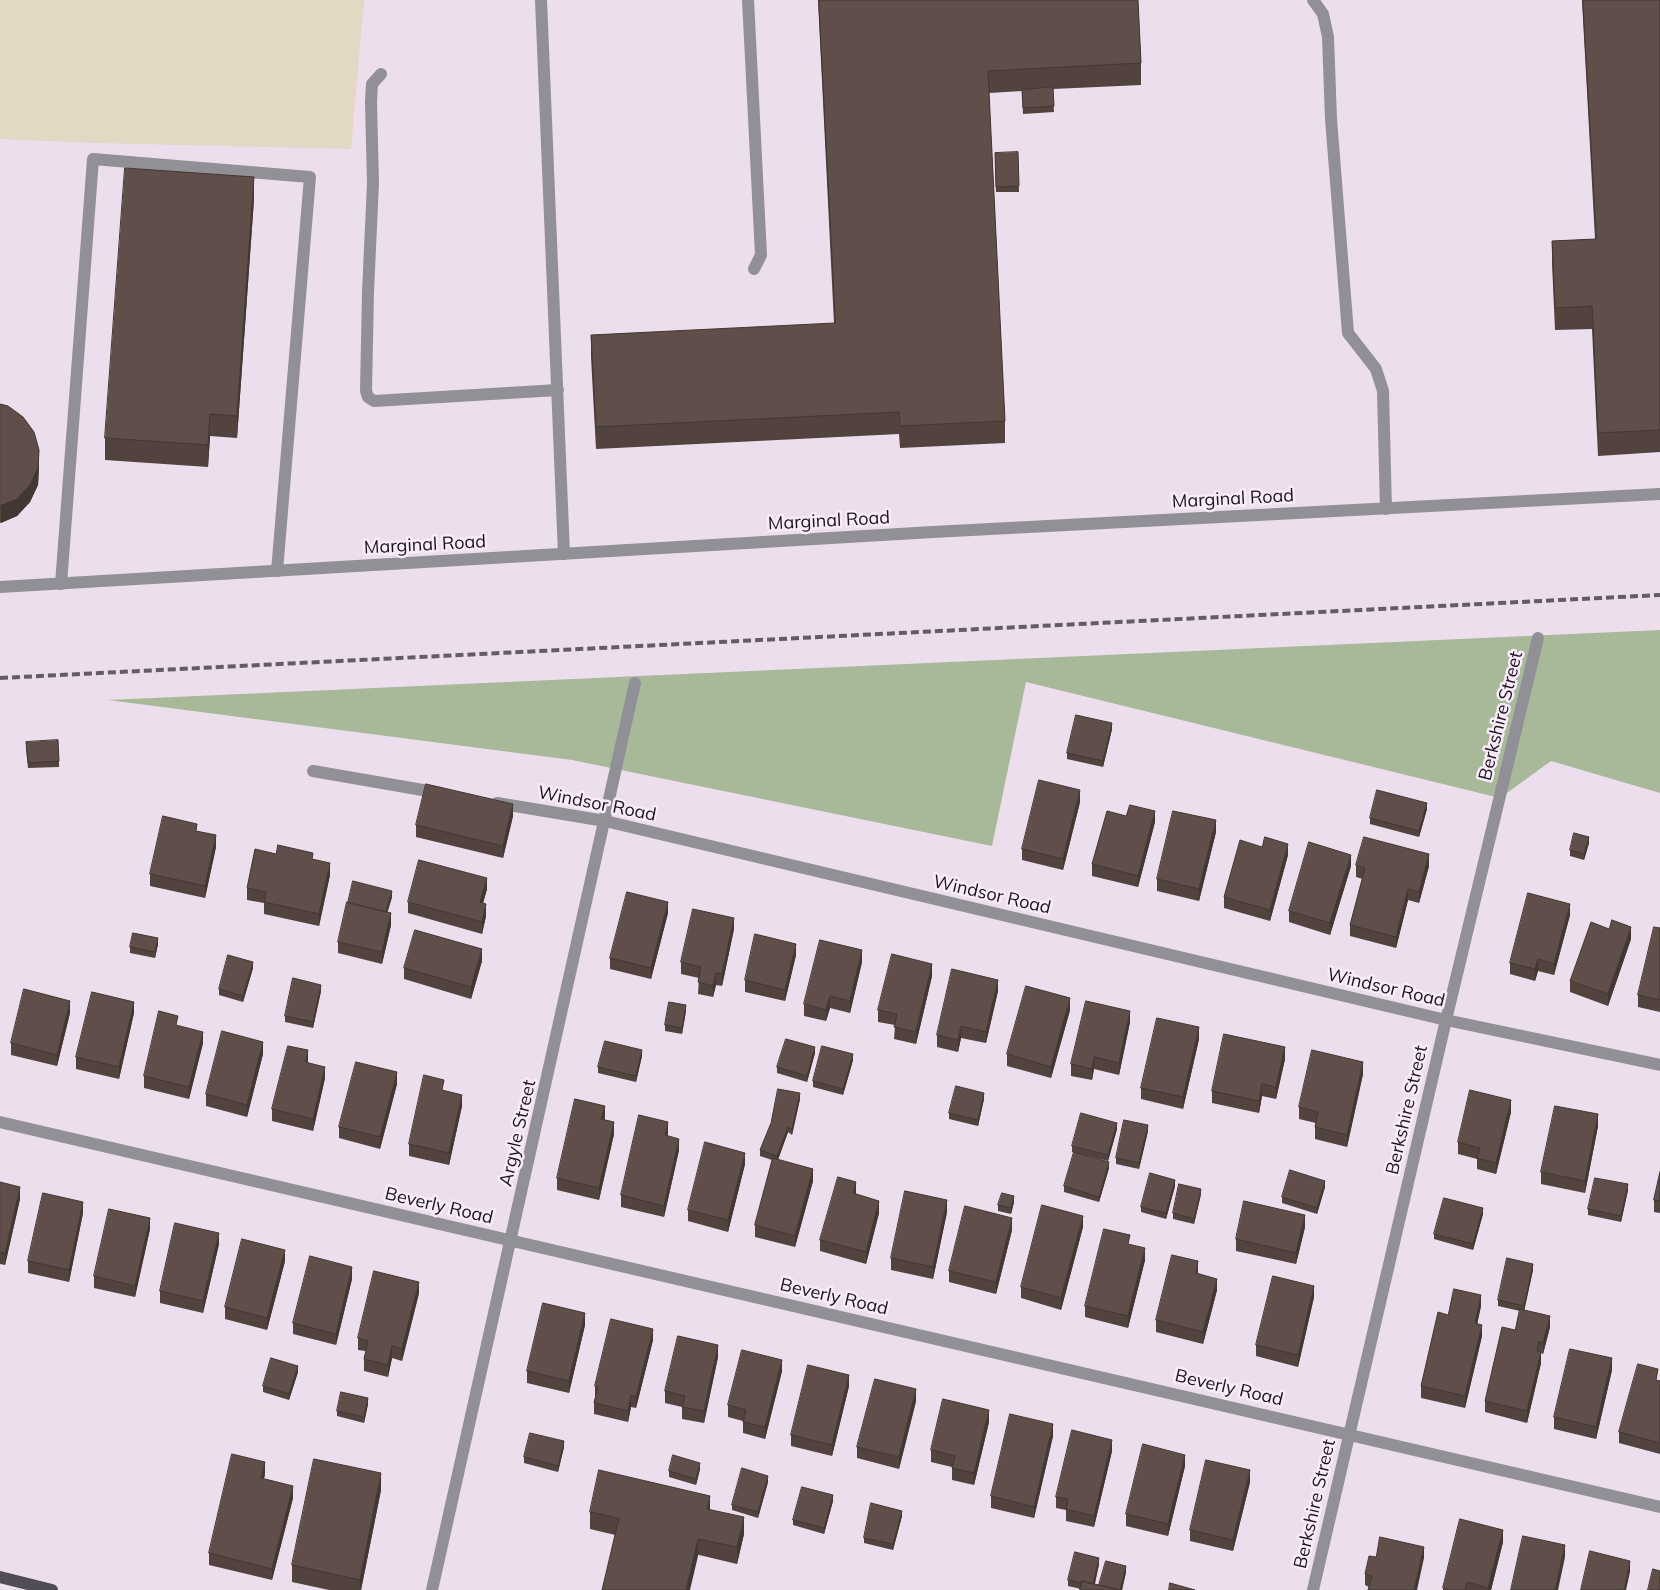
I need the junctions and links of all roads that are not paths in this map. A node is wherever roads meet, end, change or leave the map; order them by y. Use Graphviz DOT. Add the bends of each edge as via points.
graph roads {
  1 [pos="540,0"];
  2 [pos="748,0"];
  3 [pos="1313,0"];
  4 [pos="381,74"];
  5 [pos="754,269"];
  6 [pos="558,390"];
  7 [pos="1660,494"];
  8 [pos="1386,509"];
  9 [pos="564,554"];
  10 [pos="277,571"];
  11 [pos="62,584"];
  12 [pos="0,588"];
  13 [pos="1538,638"];
  14 [pos="635,683"];
  15 [pos="313,771"];
  16 [pos="449,794"];
  17 [pos="488,801"];
  18 [pos="605,821"];
  19 [pos="1446,1020"];
  20 [pos="1660,1065"];
  21 [pos="0,1122"];
  22 [pos="512,1240"];
  23 [pos="1350,1434"];
  24 [pos="1660,1507"];
  25 [pos="0,1577"];
  26 [pos="52,1590"];
  27 [pos="432,1590"];
  28 [pos="1313,1590"];
  1 -- 6 [label="street"];
  2 -- 5 [label="street" via="760,255"];
  3 -- 8 [label="street" via="1323,14 1328,37 1331,119 1348,333 1376,369 1383,391"];
  4 -- 6 [label="street" via="372,84 371,102 373,183 368,397 374,401"];
  6 -- 9 [label="street"];
  7 -- 8 [label="street, Marginal Road"];
  8 -- 9 [label="street, Marginal Road"];
  9 -- 10 [label="street, Marginal Road"];
  10 -- 11 [label="street, Marginal Road"];
  10 -- 11 [label="street" via="310,177 93,159"];
  11 -- 12 [label="street, Marginal Road"];
  13 -- 19 [label="street, Berkshire Street"];
  14 -- 18 [label="street, Argyle Street"];
  15 -- 16 [label="street"];
  17 -- 18 [label="street, Windsor Road"];
  18 -- 19 [label="street, Windsor Road"];
  18 -- 22 [label="street, Argyle Street"];
  19 -- 20 [label="street, Windsor Road"];
  19 -- 23 [label="street, Berkshire Street"];
  21 -- 22 [label="street, Beverly Road"];
  22 -- 23 [label="street, Beverly Road"];
  22 -- 27 [label="street, Argyle Street"];
  23 -- 24 [label="street, Beverly Road"];
  23 -- 28 [label="street, Berkshire Street"];
  25 -- 26 [label="main road"];
}
